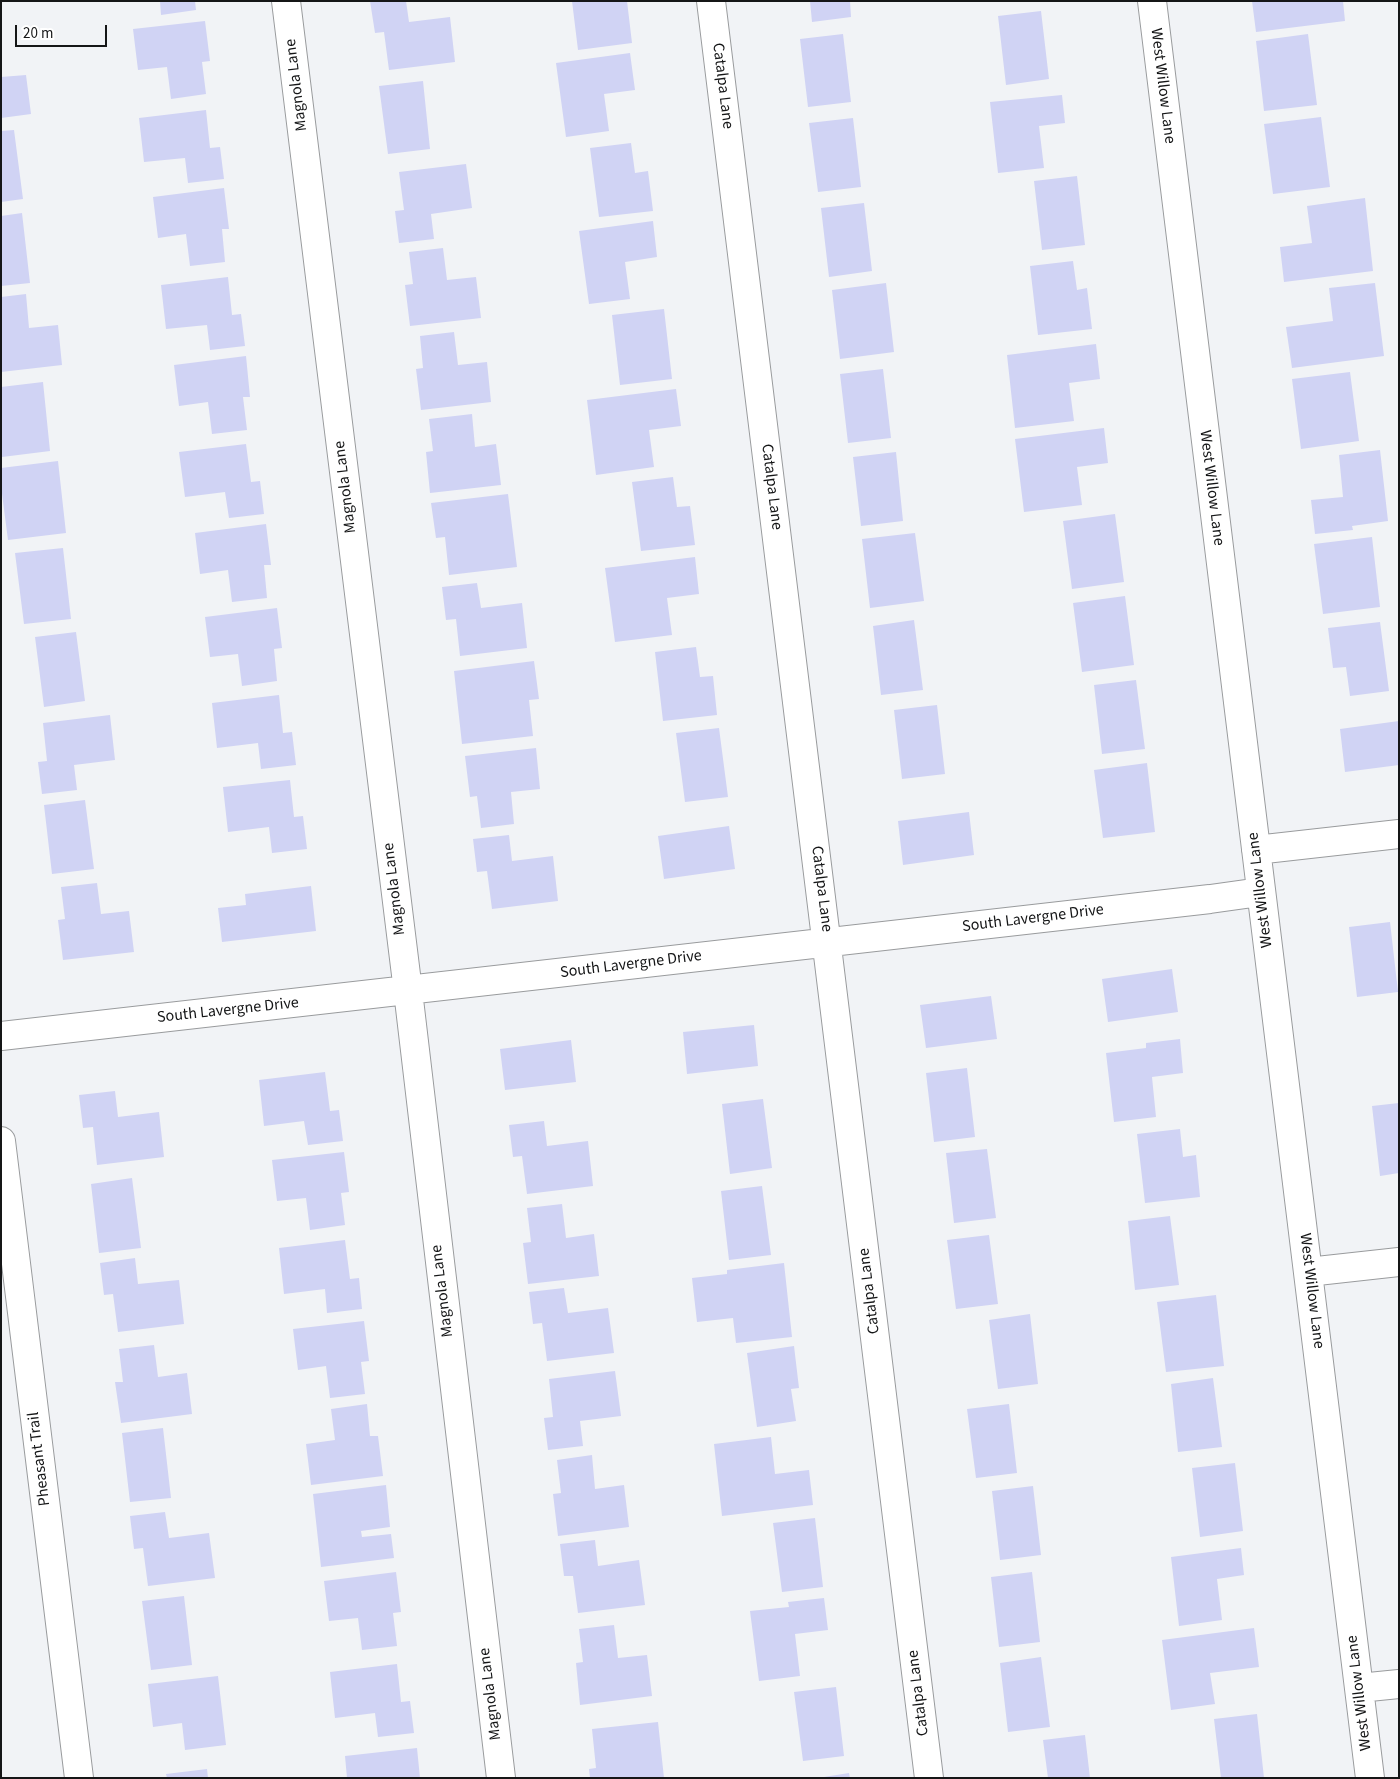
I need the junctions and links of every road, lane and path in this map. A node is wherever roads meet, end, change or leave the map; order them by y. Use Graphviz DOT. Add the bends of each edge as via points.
graph roads {
  1 [pos="286,1"];
  2 [pos="711,1"];
  3 [pos="1152,1"];
  4 [pos="1399,834"];
  5 [pos="1256,850"];
  6 [pos="1260,892"];
  7 [pos="828,943"];
  8 [pos="408,991"];
  9 [pos="1,1036"];
  10 [pos="1,1141"];
  11 [pos="1399,1262"];
  12 [pos="1308,1272"];
  13 [pos="1399,1684"];
  14 [pos="1359,1688"];
  15 [pos="79,1778"];
  16 [pos="501,1778"];
  17 [pos="929,1778"];
  18 [pos="1370,1778"];
  1 -- 8 [label="street, Magnola Lane"];
  2 -- 7 [label="street, Catalpa Lane"];
  3 -- 5 [label="street, West Willow Lane"];
  4 -- 5 [label="street"];
  5 -- 6 [label="street, West Willow Lane"];
  6 -- 7 [label="street, South Lavergne Drive"];
  6 -- 12 [label="street, West Willow Lane"];
  7 -- 8 [label="street, South Lavergne Drive"];
  7 -- 17 [label="street, Catalpa Lane"];
  8 -- 9 [label="street, South Lavergne Drive"];
  8 -- 16 [label="street, Magnola Lane"];
  10 -- 15 [label="street, Pheasant Trail"];
  11 -- 12 [label="street"];
  12 -- 14 [label="street, West Willow Lane"];
  13 -- 14 [label="street"];
  14 -- 18 [label="street, West Willow Lane"];
}
